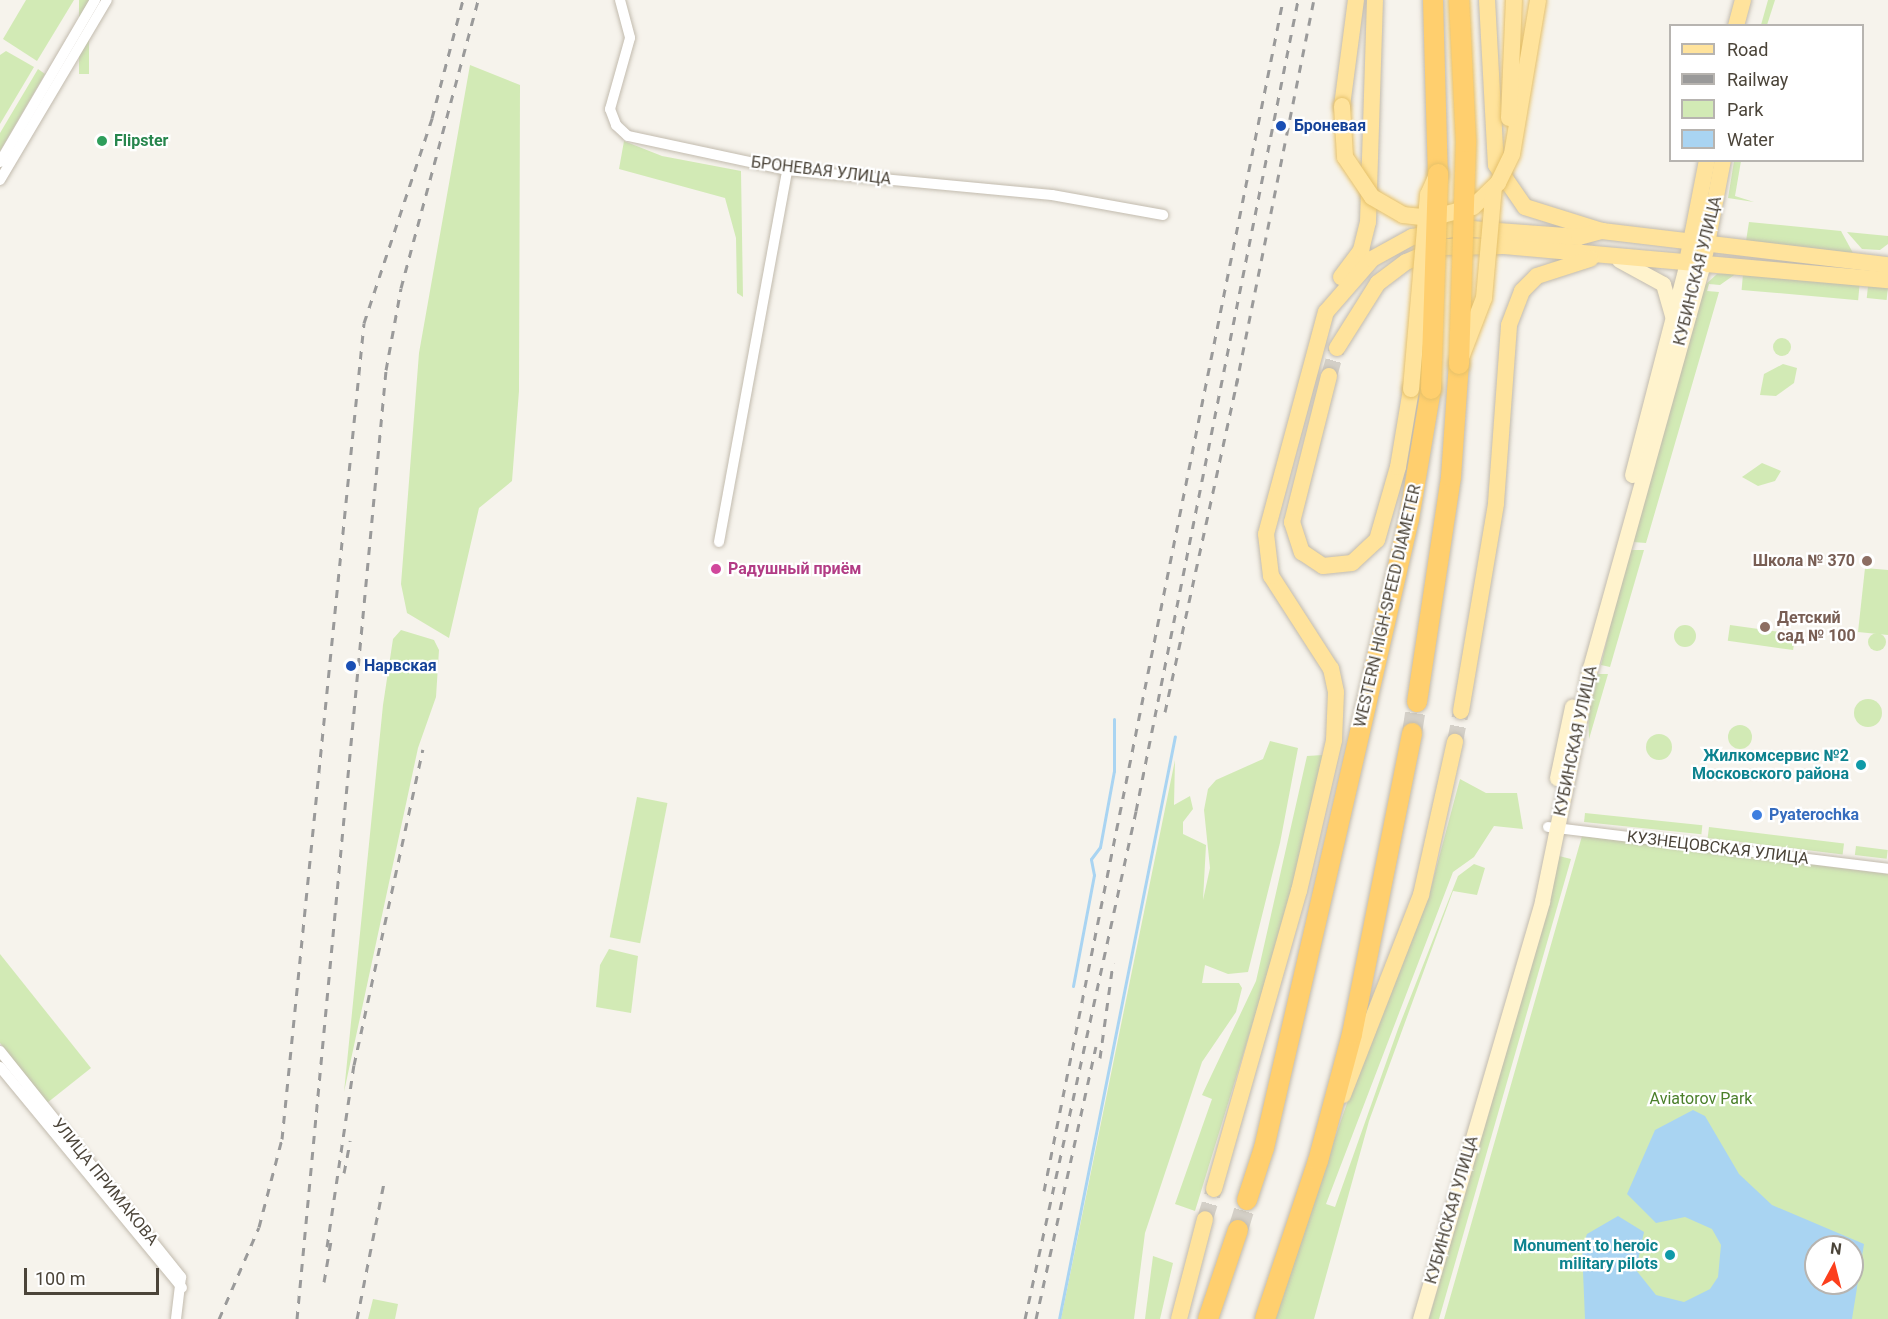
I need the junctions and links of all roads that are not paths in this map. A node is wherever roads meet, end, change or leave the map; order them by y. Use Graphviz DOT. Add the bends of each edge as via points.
graph roads {
  1 [pos="95,0"];
  2 [pos="106,0"];
  3 [pos="620,0"];
  4 [pos="1356,0"];
  5 [pos="1375,0"];
  6 [pos="1433,0"];
  7 [pos="1460,0"];
  8 [pos="1514,0"];
  9 [pos="1538,0"];
  10 [pos="1743,0"];
  11 [pos="1754,0"];
  12 [pos="1487,5"];
  13 [pos="1737,24"];
  14 [pos="1748,24"];
  15 [pos="0,162"];
  16 [pos="1707,162"];
  17 [pos="1722,162"];
  18 [pos="787,170"];
  19 [pos="1438,174"];
  20 [pos="0,180"];
  21 [pos="1163,215"];
  22 [pos="1602,231"];
  23 [pos="1700,242"];
  24 [pos="1597,258"];
  25 [pos="1620,260"];
  26 [pos="1695,263"];
  27 [pos="1888,265"];
  28 [pos="1888,280"];
  29 [pos="1673,320"];
  30 [pos="1337,348"];
  31 [pos="1458,364"];
  32 [pos="1329,376"];
  33 [pos="1275,490"];
  34 [pos="719,543"];
  35 [pos="1417,702"];
  36 [pos="1461,711"];
  37 [pos="1412,733"];
  38 [pos="1455,742"];
  39 [pos="1553,827"];
  40 [pos="1888,869"];
  41 [pos="0,1051"];
  42 [pos="0,1067"];
  43 [pos="1318,1161"];
  44 [pos="1214,1189"];
  45 [pos="1247,1200"];
  46 [pos="1205,1219"];
  47 [pos="1238,1230"];
  48 [pos="182,1288"];
  49 [pos="176,1319"];
  50 [pos="1179,1319"];
  51 [pos="1208,1319"];
  52 [pos="1265,1319"];
  53 [pos="1411,1319"];
  54 [pos="1420,1319"];
  1 -- 15 [label="street"];
  2 -- 20 [label="street"];
  3 -- 18 [label="street, БРОНЕВАЯ УЛИЦА" via="630,38 610,110 620,131 664,146"];
  4 -- 9 [label="main road, bridge" via="1342,106 1345,157 1361,187 1383,206 1431,218 1473,207 1489,196 1505,171 1518,127"];
  5 -- 33 [label="main road" via="1368,222 1361,250 1317,318"];
  6 -- 19 [label="highway, WESTERN HIGH-SPEED DIAMETER"];
  7 -- 31 [label="highway, WESTERN HIGH-SPEED DIAMETER, bridge" via="1466,142"];
  8 -- 31 [label="main road, bridge" via="1511,102 1495,173 1484,298"];
  10 -- 13 [label="main road"];
  11 -- 14 [label="main road"];
  12 -- 22 [label="main road" via="1492,148 1503,182 1542,216"];
  16 -- 23 [label="main road, КУБИНСКАЯ УЛИЦА"];
  17 -- 23 [label="main road, КУБИНСКАЯ УЛИЦА"];
  18 -- 21 [label="street, БРОНЕВАЯ УЛИЦА" via="1060,196"];
  18 -- 34 [label="street"];
  19 -- 32 [label="main road, bridge" via="1428,195 1411,389 1396,478 1377,540 1352,563 1323,566 1302,552 1292,522"];
  19 -- 45 [label="highway, WESTERN HIGH-SPEED DIAMETER, bridge" via="1431,389 1409,519 1269,1125"];
  22 -- 23 [label="main road"];
  22 -- 33 [label="main road" via="1579,237 1443,229 1412,237 1372,259 1326,312"];
  23 -- 26 [label="main road, КУБИНСКАЯ УЛИЦА"];
  23 -- 27 [label="main road"];
  24 -- 25 [label="main road"];
  24 -- 30 [label="main road" via="1482,245 1424,253 1378,283"];
  24 -- 36 [label="main road" via="1537,276 1522,291 1509,326 1496,503"];
  25 -- 26 [label="main road"];
  25 -- 29 [label="main road" via="1663,284"];
  26 -- 28 [label="main road"];
  26 -- 29 [label="main road, КУБИНСКАЯ УЛИЦА"];
  26 -- 39 [label="main road, КУБИНСКАЯ УЛИЦА"];
  29 -- 39 [label="main road, КУБИНСКАЯ УЛИЦА" via="1581,667"];
  31 -- 35 [label="highway, WESTERN HIGH-SPEED DIAMETER" via="1434,612"];
  33 -- 44 [label="main road" via="1266,534 1271,576 1327,662 1337,715 1299,891"];
  37 -- 43 [label="highway" via="1352,1034"];
  38 -- 43 [label="main road" via="1421,895"];
  39 -- 40 [label="street, КУЗНЕЦОВСКАЯ УЛИЦА"];
  39 -- 53 [label="main road, КУБИНСКАЯ УЛИЦА"];
  39 -- 54 [label="main road, КУБИНСКАЯ УЛИЦА" via="1542,901"];
  41 -- 48 [label="street, УЛИЦА ПРИМАКОВА" via="181,1276"];
  42 -- 48 [label="street, УЛИЦА ПРИМАКОВА"];
  43 -- 52 [label="highway"];
  46 -- 50 [label="main road"];
  47 -- 51 [label="highway"];
  48 -- 49 [label="street"];
}
